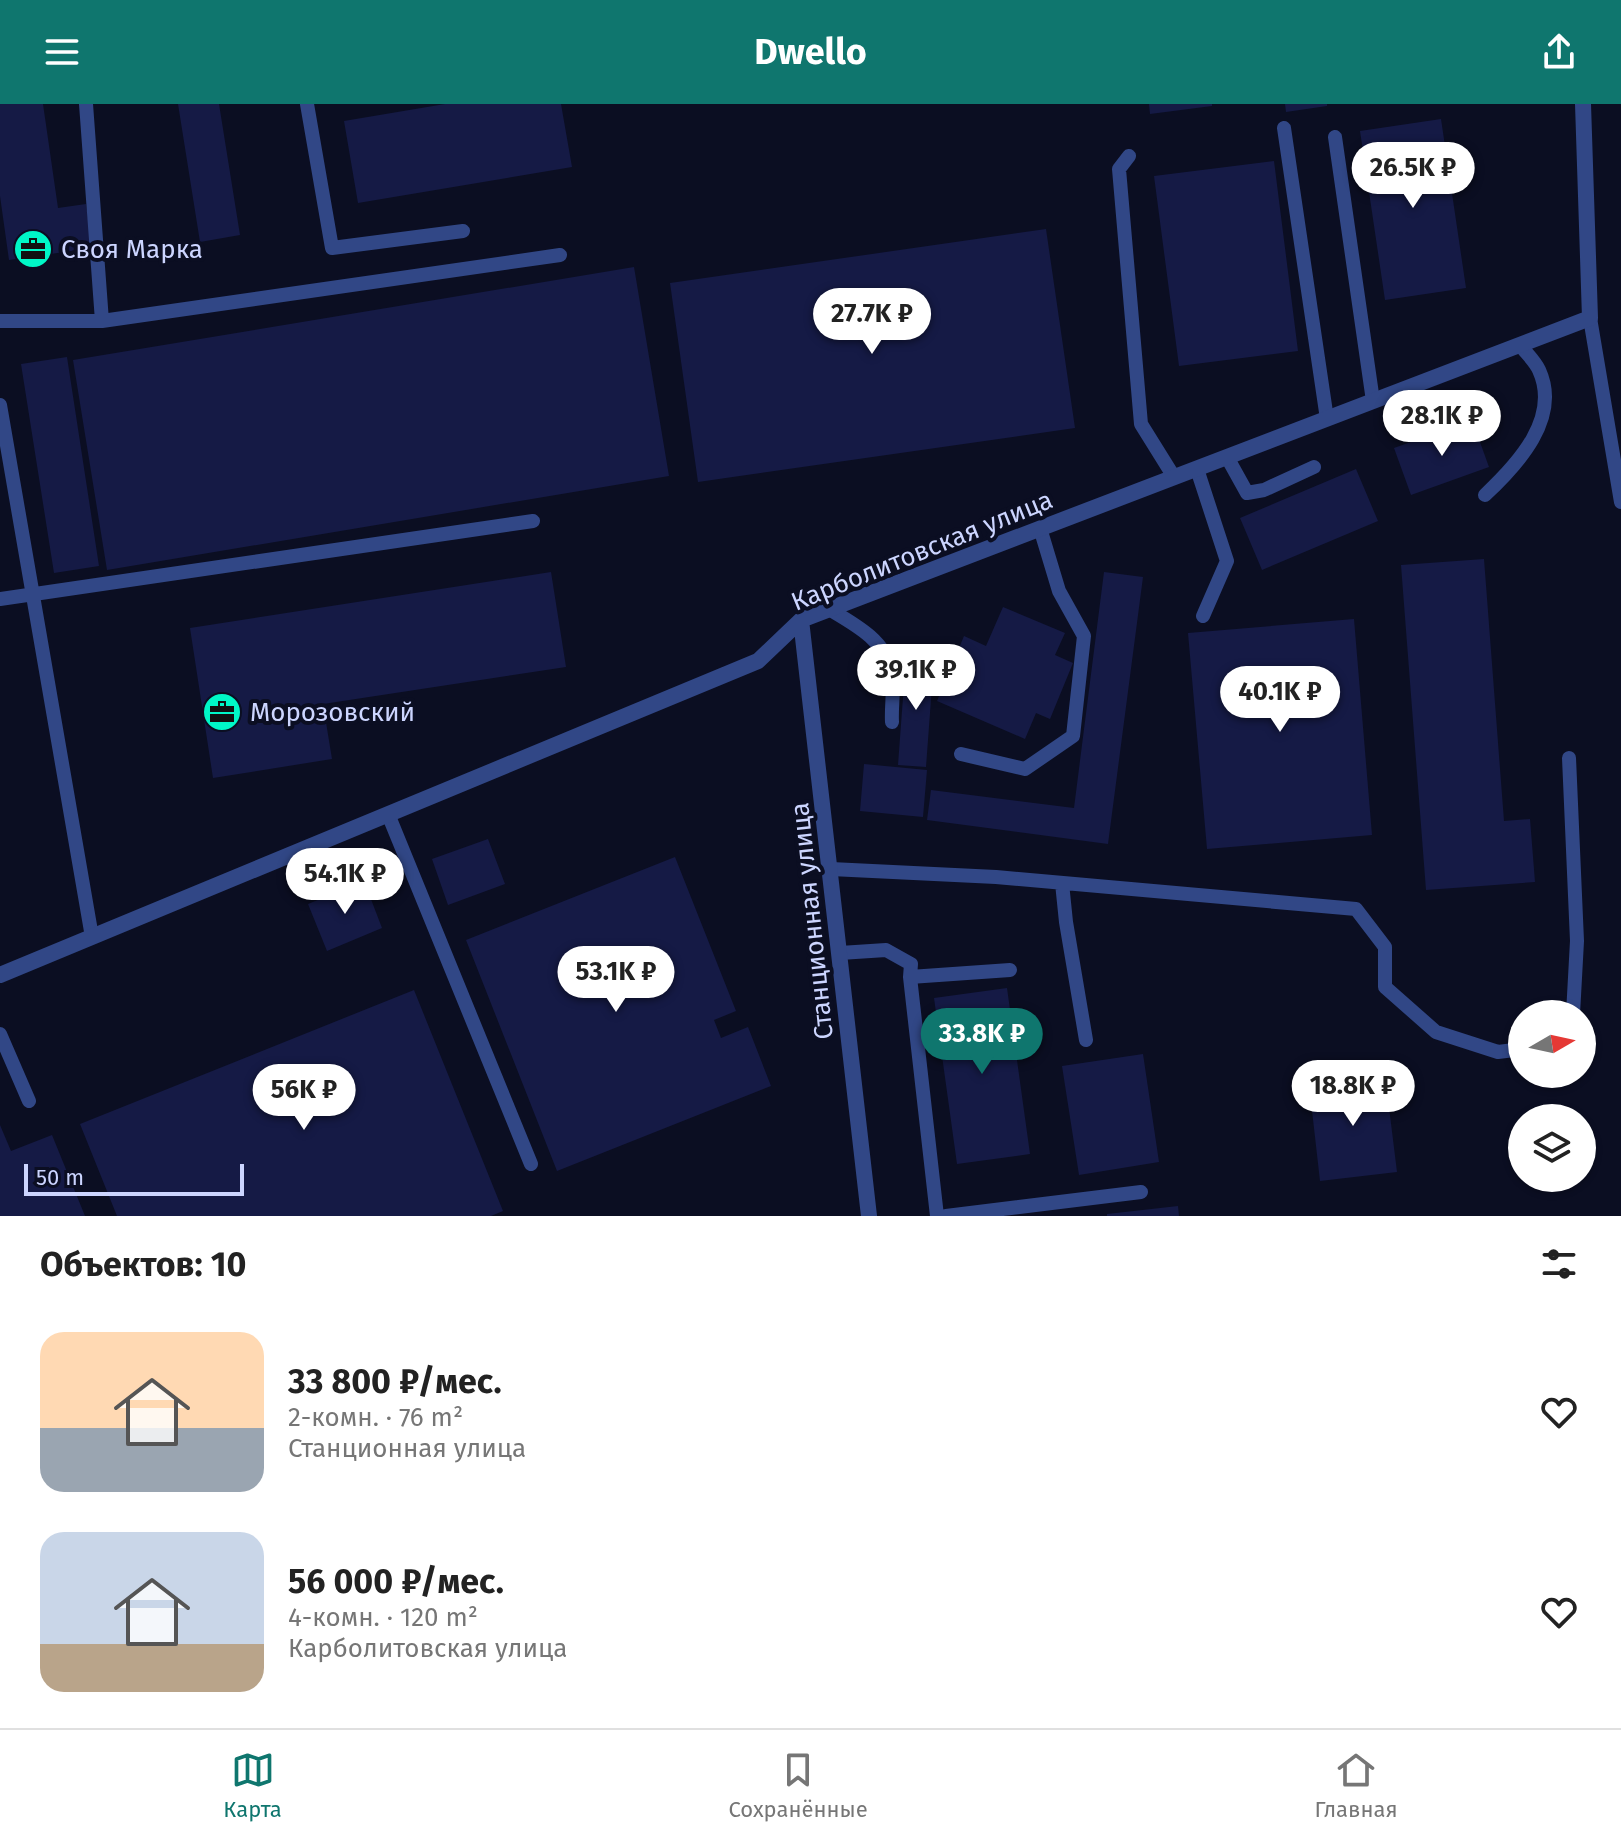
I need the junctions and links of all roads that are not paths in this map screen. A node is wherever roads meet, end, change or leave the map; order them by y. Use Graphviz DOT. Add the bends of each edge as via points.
graph roads {
  1 [pos="86,104"];
  2 [pos="307,104"];
  3 [pos="1583,104"];
  4 [pos="1284,128"];
  5 [pos="1335,137"];
  6 [pos="1129,156"];
  7 [pos="463,231"];
  8 [pos="560,255"];
  9 [pos="1590,318"];
  10 [pos="0,321"];
  11 [pos="102,321"];
  12 [pos="1520,345"];
  13 [pos="1373,401"];
  14 [pos="0,405"];
  15 [pos="1327,419"];
  16 [pos="1227,457"];
  17 [pos="1314,467"];
  18 [pos="1197,469"];
  19 [pos="1174,477"];
  20 [pos="1485,495"];
  21 [pos="1621,502"];
  22 [pos="533,521"];
  23 [pos="1040,528"];
  24 [pos="33,595"];
  25 [pos="0,599"];
  26 [pos="829,609"];
  27 [pos="1203,616"];
  28 [pos="801,620"];
  29 [pos="892,722"];
  30 [pos="961,754"];
  31 [pos="1569,758"];
  32 [pos="388,814"];
  33 [pos="831,869"];
  34 [pos="1062,883"];
  35 [pos="92,937"];
  36 [pos="840,953"];
  37 [pos="1010,970"];
  38 [pos="0,975"];
  39 [pos="910,977"];
  40 [pos="1574,1000"];
  41 [pos="0,1034"];
  42 [pos="1086,1040"];
  43 [pos="1508,1051"];
  44 [pos="29,1101"];
  45 [pos="531,1164"];
  46 [pos="1141,1192"];
  47 [pos="869,1216"];
  48 [pos="937,1216"];
  49 [pos="946,1216"];
  1 -- 11 [label="lane"];
  2 -- 7 [label="lane" via="332,248"];
  3 -- 9 [label="street"];
  4 -- 15 [label="lane"];
  5 -- 13 [label="lane"];
  6 -- 19 [label="lane" via="1119,169 1141,424"];
  8 -- 11 [label="lane"];
  9 -- 12 [label="street, Карболитовская улица"];
  9 -- 21 [label="lane"];
  10 -- 11 [label="lane"];
  12 -- 13 [label="street, Карболитовская улица"];
  12 -- 20 [label="lane" via="1538,367 1547,391 1543,419 1511,470"];
  13 -- 15 [label="street, Карболитовская улица"];
  14 -- 24 [label="lane"];
  15 -- 16 [label="street, Карболитовская улица"];
  16 -- 17 [label="lane" via="1247,493"];
  16 -- 18 [label="street, Карболитовская улица"];
  18 -- 19 [label="street, Карболитовская улица"];
  18 -- 27 [label="lane" via="1227,561"];
  19 -- 23 [label="street, Карболитовская улица"];
  22 -- 24 [label="lane"];
  23 -- 26 [label="street, Карболитовская улица"];
  23 -- 30 [label="lane" via="1059,591 1084,636 1073,736 1025,769"];
  24 -- 25 [label="lane"];
  24 -- 35 [label="lane"];
  26 -- 28 [label="street, Карболитовская улица"];
  26 -- 29 [label="lane" via="884,649 892,672"];
  28 -- 32 [label="street, Карболитовская улица" via="758,661"];
  28 -- 33 [label="street, Станционная улица"];
  31 -- 40 [label="lane" via="1577,941"];
  32 -- 35 [label="street, Карболитовская улица"];
  32 -- 45 [label="lane"];
  33 -- 34 [label="lane"];
  33 -- 36 [label="street, Станционная улица"];
  34 -- 42 [label="lane"];
  34 -- 43 [label="lane" via="1356,909 1385,947 1385,987 1436,1032"];
  35 -- 38 [label="street, Карболитовская улица"];
  36 -- 39 [label="lane" via="886,950 911,964"];
  36 -- 47 [label="street, Станционная улица"];
  37 -- 39 [label="lane"];
  39 -- 48 [label="lane"];
  41 -- 44 [label="lane"];
  46 -- 49 [label="lane"];
}
